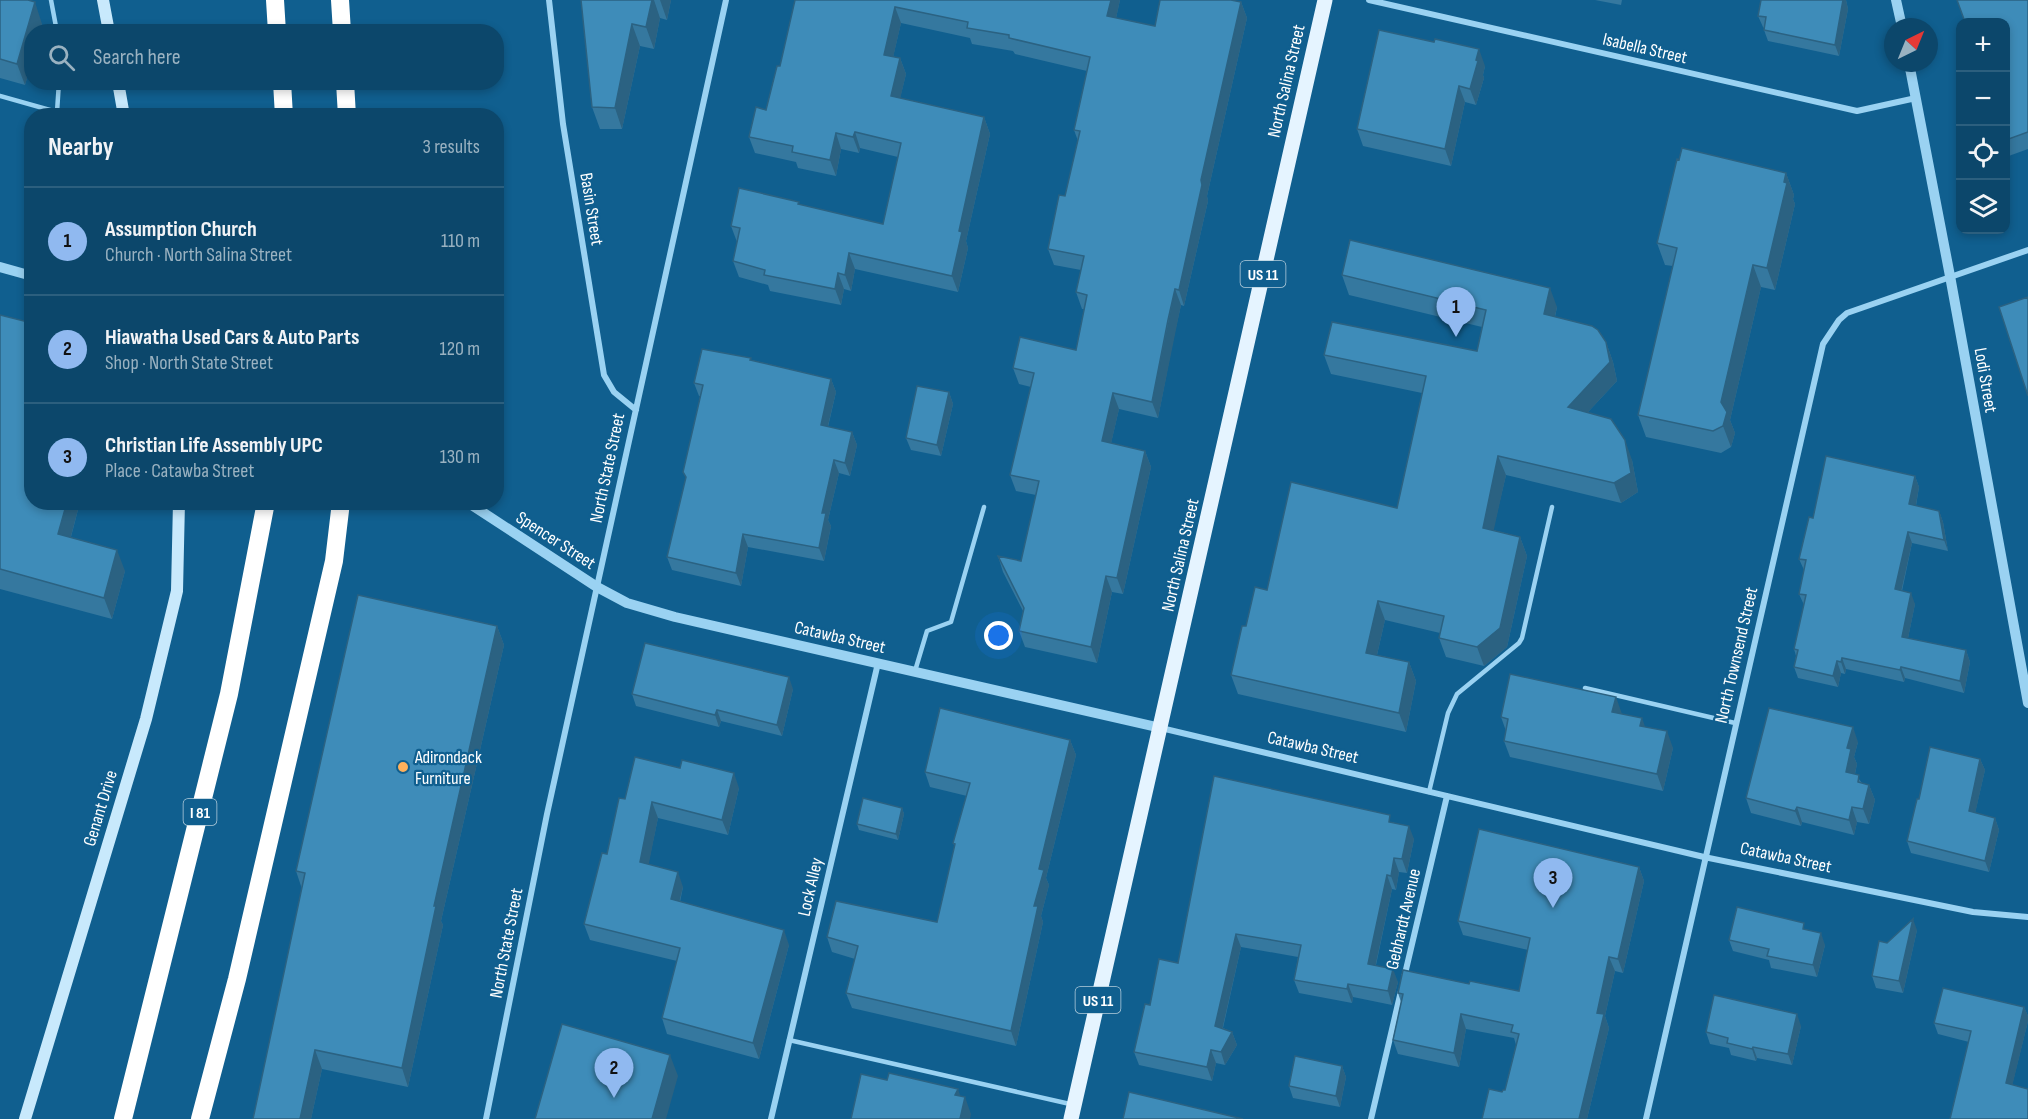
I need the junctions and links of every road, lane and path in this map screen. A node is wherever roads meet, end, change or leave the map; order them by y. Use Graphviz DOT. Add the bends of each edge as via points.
graph roads {
  1 [pos="51,0"];
  2 [pos="103,0"];
  3 [pos="275,0"];
  4 [pos="340,0"];
  5 [pos="549,0"];
  6 [pos="726,0"];
  7 [pos="1325,0"];
  8 [pos="1369,0"];
  9 [pos="1896,0"];
  10 [pos="1900,18"];
  11 [pos="56,24"];
  12 [pos="108,24"];
  13 [pos="277,24"];
  14 [pos="342,24"];
  15 [pos="1911,72"];
  16 [pos="58,90"];
  17 [pos="119,90"];
  18 [pos="282,90"];
  19 [pos="345,90"];
  20 [pos="0,96"];
  21 [pos="1916,98"];
  22 [pos="37,108"];
  23 [pos="57,108"];
  24 [pos="123,108"];
  25 [pos="284,108"];
  26 [pos="347,108"];
  27 [pos="2028,249"];
  28 [pos="0,267"];
  29 [pos="24,274"];
  30 [pos="1950,276"];
  31 [pos="636,410"];
  32 [pos="984,507"];
  33 [pos="1552,507"];
  34 [pos="179,510"];
  35 [pos="264,510"];
  36 [pos="340,510"];
  37 [pos="479,510"];
  38 [pos="597,587"];
  39 [pos="878,663"];
  40 [pos="915,671"];
  41 [pos="1585,688"];
  42 [pos="2028,703"];
  43 [pos="1735,723"];
  44 [pos="1161,728"];
  45 [pos="1430,792"];
  46 [pos="1447,796"];
  47 [pos="1704,857"];
  48 [pos="2028,917"];
  49 [pos="789,1040"];
  50 [pos="1073,1112"];
  51 [pos="25,1119"];
  52 [pos="123,1119"];
  53 [pos="200,1119"];
  54 [pos="486,1119"];
  55 [pos="771,1119"];
  56 [pos="1371,1119"];
  57 [pos="1646,1119"];
  1 -- 11 [label="lane"];
  2 -- 12 [label="main road"];
  3 -- 13 [label="highway"];
  4 -- 14 [label="highway"];
  5 -- 31 [label="street, Basin Street" via="563,124 604,375 614,392"];
  6 -- 31 [label="street, North State Street"];
  7 -- 44 [label="main road, North Salina Street / US 11"];
  8 -- 21 [label="street, Isabella Street" via="1857,111"];
  9 -- 10 [label="street"];
  15 -- 21 [label="street, Lodi Street"];
  16 -- 23 [label="lane"];
  17 -- 24 [label="main road"];
  18 -- 25 [label="highway"];
  19 -- 26 [label="highway"];
  20 -- 22 [label="lane"];
  21 -- 30 [label="street, Lodi Street"];
  27 -- 30 [label="street, North Townsend Street"];
  28 -- 29 [label="street"];
  30 -- 42 [label="street, Lodi Street"];
  30 -- 43 [label="street, North Townsend Street" via="1847,313 1823,344"];
  31 -- 38 [label="street, North State Street"];
  32 -- 40 [label="lane" via="951,622 927,631"];
  33 -- 45 [label="lane" via="1522,638 1457,694 1448,713"];
  34 -- 51 [label="main road, Genant Drive" via="177,591 146,719"];
  35 -- 52 [label="highway, I 81" via="229,694"];
  36 -- 53 [label="highway" via="334,561 237,979"];
  37 -- 38 [label="street, Spencer Street"];
  38 -- 39 [label="street, Catawba Street" via="627,603 675,617"];
  38 -- 54 [label="street, North State Street"];
  39 -- 40 [label="street, Catawba Street"];
  39 -- 49 [label="street, Lock Alley"];
  40 -- 44 [label="street, Catawba Street"];
  41 -- 43 [label="lane"];
  43 -- 47 [label="street, North Townsend Street"];
  44 -- 45 [label="street, Catawba Street"];
  44 -- 50 [label="main road, North Salina Street / US 11"];
  45 -- 46 [label="street, Catawba Street"];
  46 -- 47 [label="street, Catawba Street"];
  46 -- 56 [label="street, Gebhardt Avenue"];
  47 -- 48 [label="street, Catawba Street" via="1973,912"];
  47 -- 57 [label="street, North Townsend Street"];
  49 -- 50 [label="lane"];
  49 -- 55 [label="street, Lock Alley"];
}
